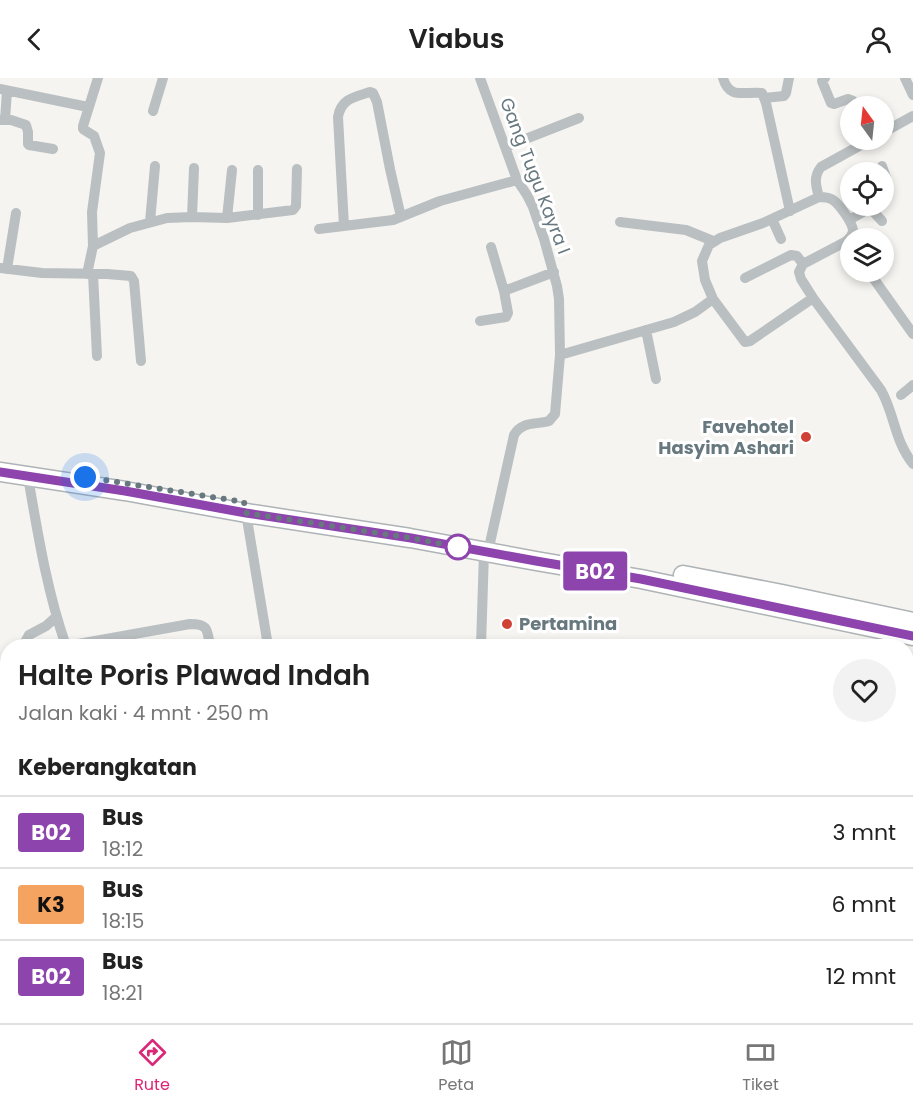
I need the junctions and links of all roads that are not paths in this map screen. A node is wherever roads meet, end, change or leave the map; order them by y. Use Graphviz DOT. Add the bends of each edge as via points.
graph roads {
  1 [pos="98,78"];
  2 [pos="164,78"];
  3 [pos="480,78"];
  4 [pos="723,78"];
  5 [pos="789,78"];
  6 [pos="825,78"];
  7 [pos="905,78"];
  8 [pos="3,90"];
  9 [pos="913,95"];
  10 [pos="764,98"];
  11 [pos="840,102"];
  12 [pos="88,107"];
  13 [pos="153,111"];
  14 [pos="913,116"];
  15 [pos="579,118"];
  16 [pos="2,120"];
  17 [pos="894,126"];
  18 [pos="505,147"];
  19 [pos="53,148"];
  20 [pos="852,150"];
  21 [pos="155,165"];
  22 [pos="194,168"];
  23 [pos="297,169"];
  24 [pos="232,170"];
  25 [pos="258,170"];
  26 [pos="517,180"];
  27 [pos="819,197"];
  28 [pos="790,211"];
  29 [pos="16,213"];
  30 [pos="258,214"];
  31 [pos="856,216"];
  32 [pos="878,216"];
  33 [pos="192,217"];
  34 [pos="401,217"];
  35 [pos="227,218"];
  36 [pos="772,219"];
  37 [pos="849,220"];
  38 [pos="882,221"];
  39 [pos="150,222"];
  40 [pos="620,222"];
  41 [pos="345,226"];
  42 [pos="319,229"];
  43 [pos="781,239"];
  44 [pos="713,241"];
  45 [pos="93,246"];
  46 [pos="491,247"];
  47 [pos="803,264"];
  48 [pos="4,269"];
  49 [pos="554,272"];
  50 [pos="90,274"];
  51 [pos="745,278"];
  52 [pos="876,282"];
  53 [pos="504,291"];
  54 [pos="713,298"];
  55 [pos="813,298"];
  56 [pos="480,321"];
  57 [pos="645,330"];
  58 [pos="913,334"];
  59 [pos="560,355"];
  60 [pos="97,356"];
  61 [pos="141,361"];
  62 [pos="656,379"];
  63 [pos="913,385"];
  64 [pos="901,395"];
  65 [pos="0,462"];
  66 [pos="913,464"];
  67 [pos="0,472"];
  68 [pos="28,477"];
  69 [pos="245,508"];
  70 [pos="487,547"];
  71 [pos="537,556"];
  72 [pos="56,617"];
  73 [pos="913,622"];
  74 [pos="913,636"];
  75 [pos="27,639"];
  76 [pos="64,639"];
  77 [pos="106,639"];
  78 [pos="209,639"];
  79 [pos="267,639"];
  80 [pos="481,639"];
  1 -- 12 [label="street"];
  2 -- 13 [label="street"];
  3 -- 18 [label="street, Gang Tugu Kayra I"];
  4 -- 10 [label="street" via="729,91 762,93"];
  5 -- 10 [label="street" via="784,96"];
  6 -- 11 [label="street" via="822,83 831,103"];
  7 -- 9 [label="street"];
  8 -- 12 [label="street"];
  8 -- 16 [label="street"];
  10 -- 28 [label="street"];
  12 -- 45 [label="street" via="83,129 94,136 100,153 92,212"];
  14 -- 17 [label="street"];
  15 -- 18 [label="street"];
  16 -- 19 [label="street" via="26,125 29,145"];
  18 -- 26 [label="street, Gang Tugu Kayra I"];
  20 -- 27 [label="street" via="816,175"];
  21 -- 39 [label="street"];
  22 -- 33 [label="street"];
  23 -- 30 [label="street" via="295,209"];
  24 -- 35 [label="street"];
  25 -- 30 [label="street"];
  26 -- 34 [label="street" via="440,201"];
  26 -- 49 [label="street, Gang Tugu Kayra I" via="533,207"];
  27 -- 28 [label="street"];
  27 -- 37 [label="street" via="832,199"];
  28 -- 36 [label="street"];
  29 -- 48 [label="street"];
  30 -- 35 [label="street"];
  31 -- 37 [label="street"];
  32 -- 38 [label="street"];
  33 -- 35 [label="street"];
  33 -- 39 [label="street"];
  34 -- 41 [label="street"];
  34 -- 41 [label="street" via="377,102 370,92 347,100 340,109"];
  36 -- 43 [label="street"];
  36 -- 44 [label="street"];
  37 -- 47 [label="street" via="853,230 850,238"];
  39 -- 45 [label="street"];
  40 -- 44 [label="street" via="686,230"];
  41 -- 42 [label="street"];
  44 -- 54 [label="street" via="702,261"];
  45 -- 50 [label="street"];
  46 -- 53 [label="street"];
  47 -- 51 [label="street" via="791,255"];
  47 -- 55 [label="street" via="799,275"];
  48 -- 50 [label="street"];
  49 -- 53 [label="street"];
  49 -- 59 [label="street, Gang Tugu Kayra I" via="559,299"];
  50 -- 60 [label="street"];
  50 -- 61 [label="street" via="126,275 134,281"];
  52 -- 58 [label="street"];
  53 -- 56 [label="street" via="508,316"];
  54 -- 55 [label="street" via="746,343"];
  54 -- 57 [label="street" via="680,320"];
  55 -- 66 [label="street" via="881,390 897,438"];
  57 -- 59 [label="street"];
  57 -- 62 [label="street"];
  59 -- 70 [label="street, Gang Tugu Kayra I" via="555,414 549,421 516,430"];
  63 -- 64 [label="street"];
  65 -- 69 [label="main road"];
  67 -- 68 [label="main road"];
  68 -- 69 [label="main road"];
  68 -- 72 [label="street"];
  69 -- 70 [label="main road"];
  69 -- 79 [label="street"];
  70 -- 71 [label="main road"];
  70 -- 80 [label="street"];
  71 -- 73 [label="main road" via="659,571"];
  71 -- 74 [label="main road"];
  72 -- 75 [label="street"];
  72 -- 76 [label="street"];
  77 -- 78 [label="street" via="190,624 205,627"];
}
